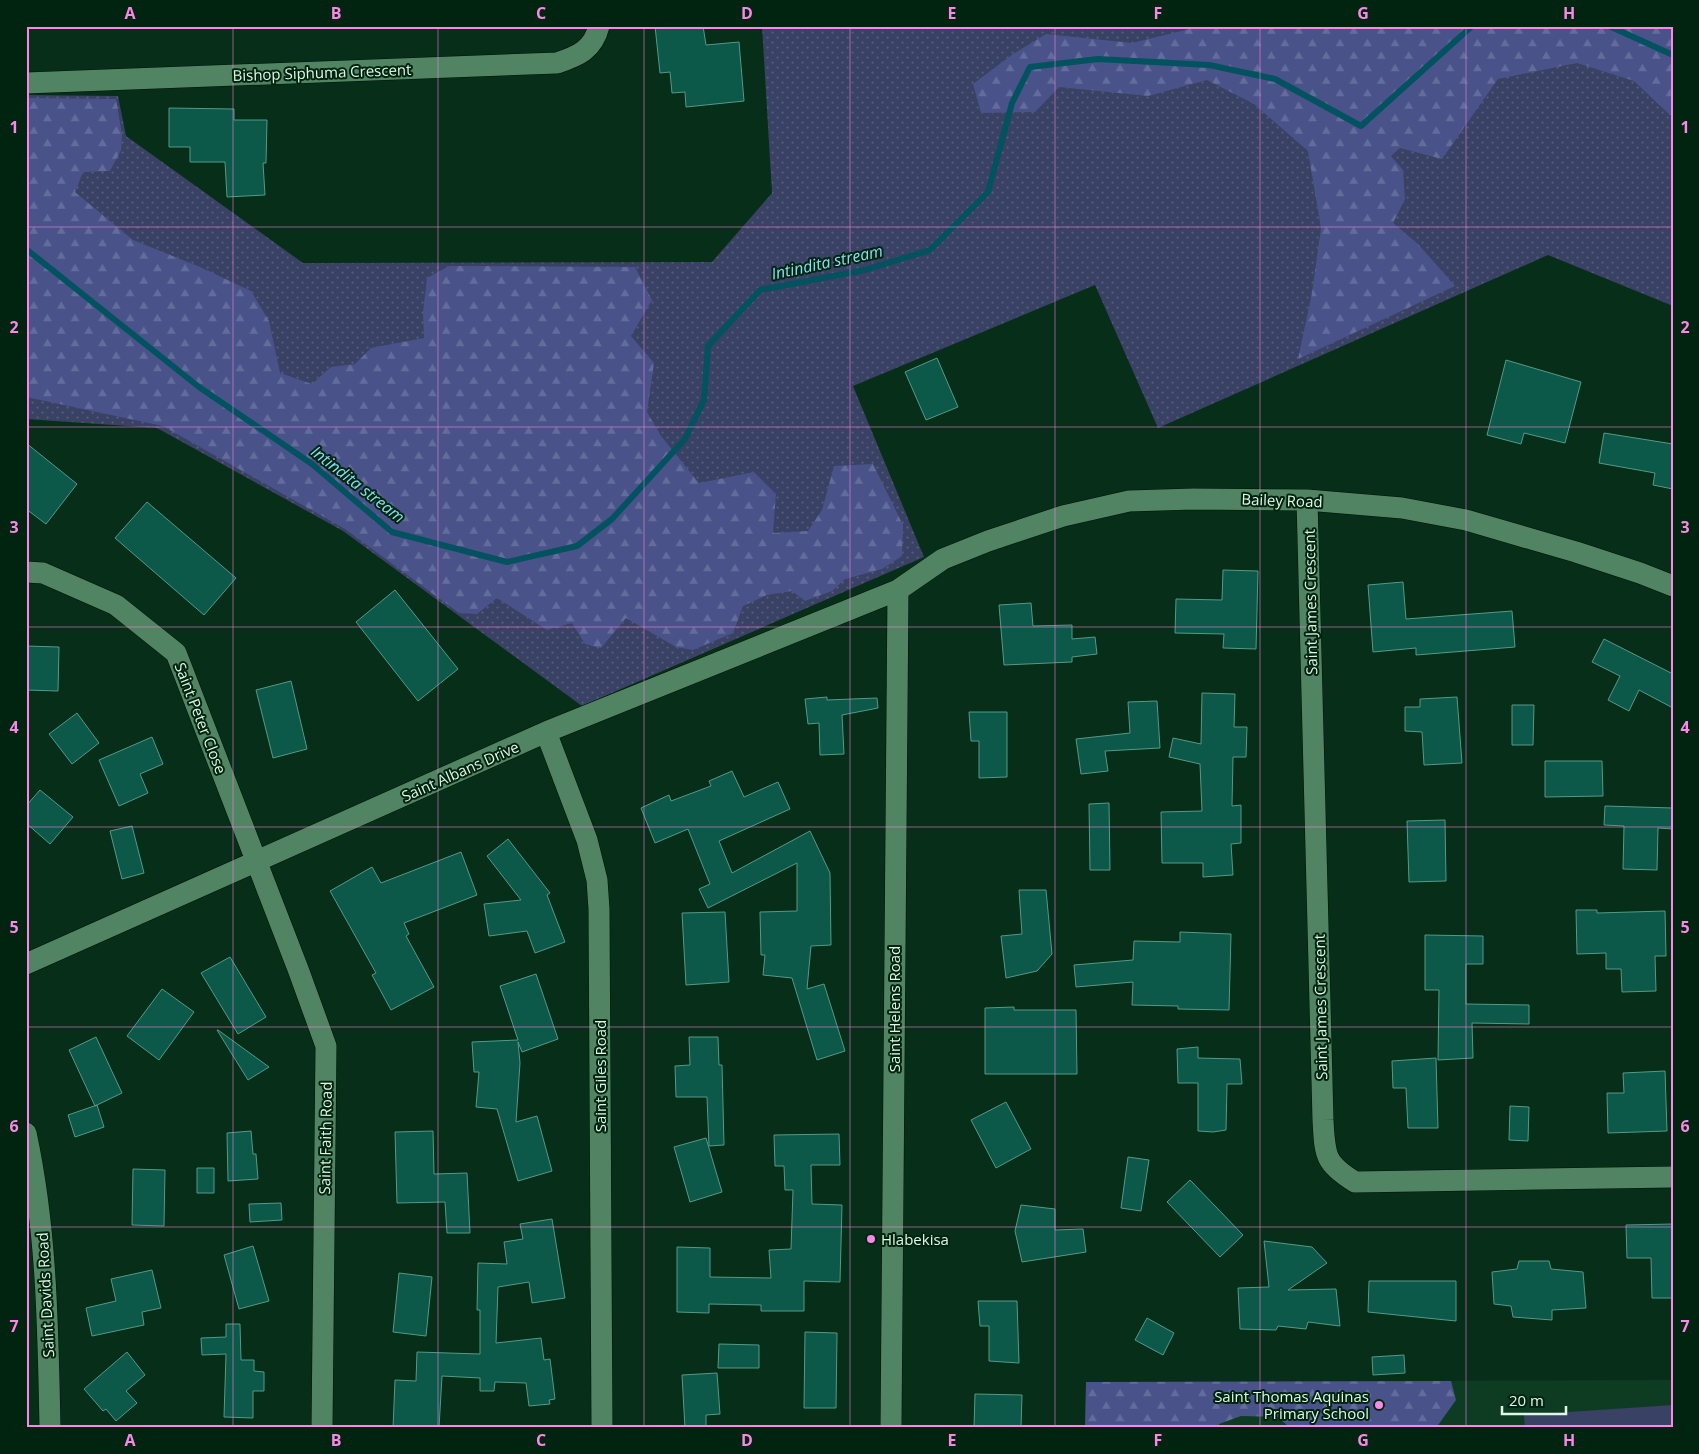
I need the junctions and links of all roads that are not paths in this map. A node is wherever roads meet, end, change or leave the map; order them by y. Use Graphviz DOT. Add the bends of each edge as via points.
graph roads {
  1 [pos="599,26"];
  2 [pos="26,83"];
  3 [pos="1307,500"];
  4 [pos="26,572"];
  5 [pos="1673,586"];
  6 [pos="898,590"];
  7 [pos="546,732"];
  8 [pos="256,862"];
  9 [pos="26,964"];
  10 [pos="26,1133"];
  11 [pos="1673,1176"];
  12 [pos="50,1428"];
  13 [pos="322,1428"];
  14 [pos="602,1428"];
  15 [pos="891,1428"];
  1 -- 2 [label="street, Bishop Siphuma Crescent" via="588,48 576,57 557,63"];
  3 -- 5 [label="street, Bailey Road" via="1402,508 1466,520 1604,561"];
  3 -- 6 [label="street, Bailey Road" via="1129,501 1063,516 988,540 943,559"];
  3 -- 11 [label="street, Saint James Crescent" via="1323,1120 1329,1160 1338,1172 1355,1182"];
  4 -- 8 [label="street, Saint Peter Close" via="43,573 116,605 176,653"];
  6 -- 7 [label="street, Saint Albans Drive"];
  6 -- 15 [label="street, Saint Helens Road"];
  7 -- 8 [label="street, Saint Albans Drive"];
  7 -- 14 [label="street, Saint Giles Road" via="587,840 597,880"];
  8 -- 9 [label="street, Saint Albans Drive"];
  8 -- 13 [label="street, Saint Faith Road" via="326,1046"];
  10 -- 12 [label="street, Saint Davids Road" via="39,1207"];
}
